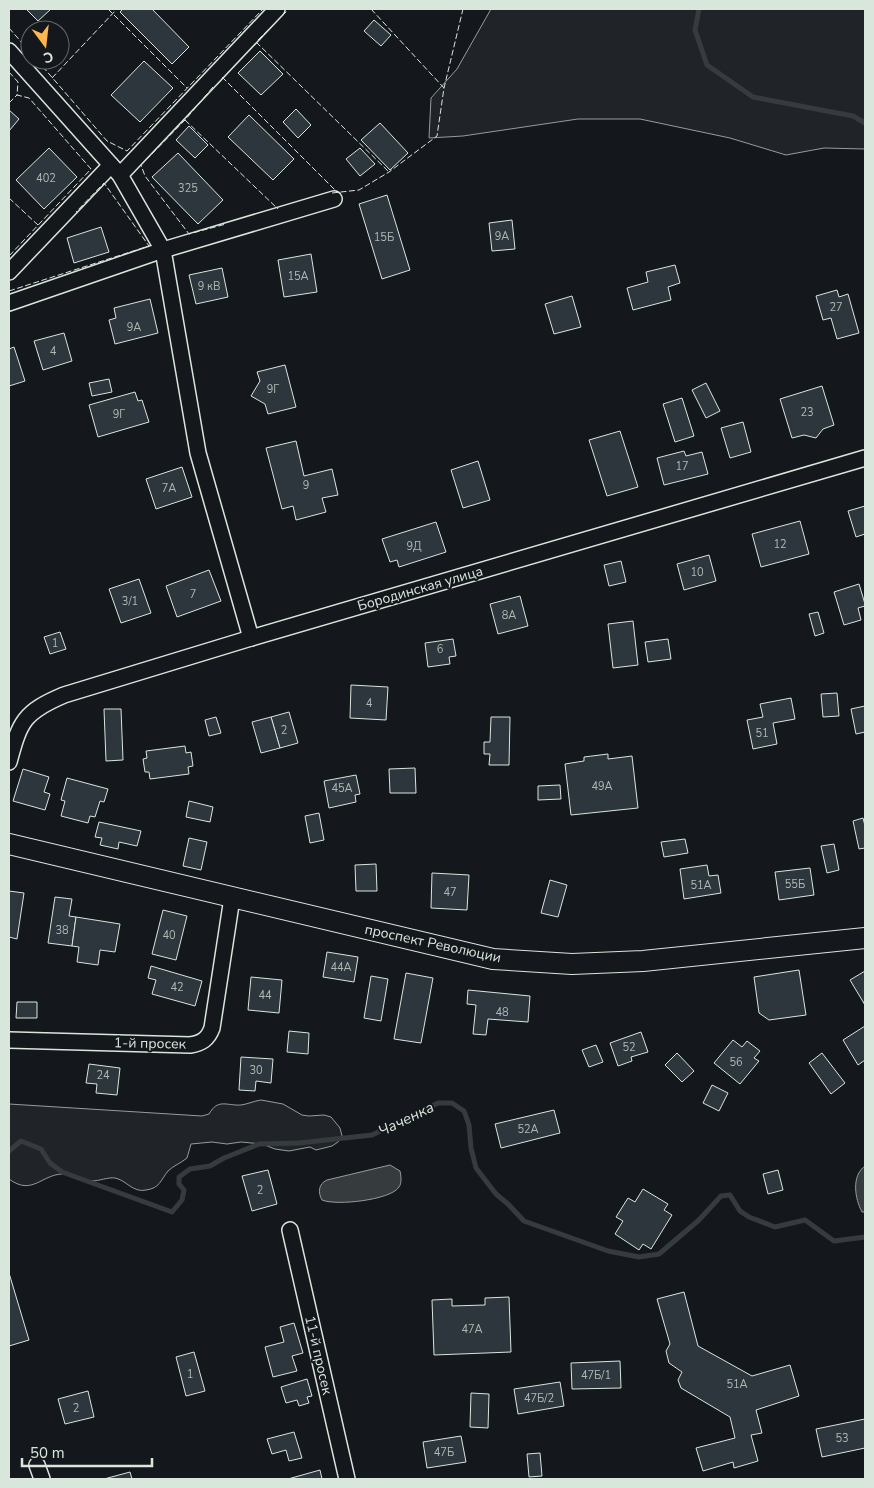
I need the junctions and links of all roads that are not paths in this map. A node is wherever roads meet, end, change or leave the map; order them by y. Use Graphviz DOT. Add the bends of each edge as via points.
graph roads {
  1 [pos="277,9"];
  2 [pos="9,51"];
  3 [pos="115,170"];
  4 [pos="334,199"];
  5 [pos="163,250"];
  6 [pos="9,272"];
  7 [pos="9,304"];
  8 [pos="865,458"];
  9 [pos="251,638"];
  10 [pos="9,762"];
  11 [pos="9,844"];
  12 [pos="232,898"];
  13 [pos="865,938"];
  14 [pos="9,1040"];
  15 [pos="290,1230"];
  16 [pos="347,1479"];
  1 -- 3 [label="street"];
  2 -- 3 [label="street"];
  3 -- 5 [label="street"];
  3 -- 6 [label="street"];
  4 -- 5 [label="street"];
  5 -- 7 [label="street"];
  5 -- 9 [label="street" via="198,453"];
  8 -- 9 [label="street, Бородинская улица"];
  9 -- 10 [label="street, Бородинская улица" via="42,704 26,717 16,735"];
  11 -- 12 [label="street, проспект Революции"];
  12 -- 13 [label="street, проспект Революции" via="493,958 572,964 642,961"];
  12 -- 14 [label="street, 1-й просек" via="212,1028 201,1043"];
  15 -- 16 [label="street, 11-й просек"];
}
